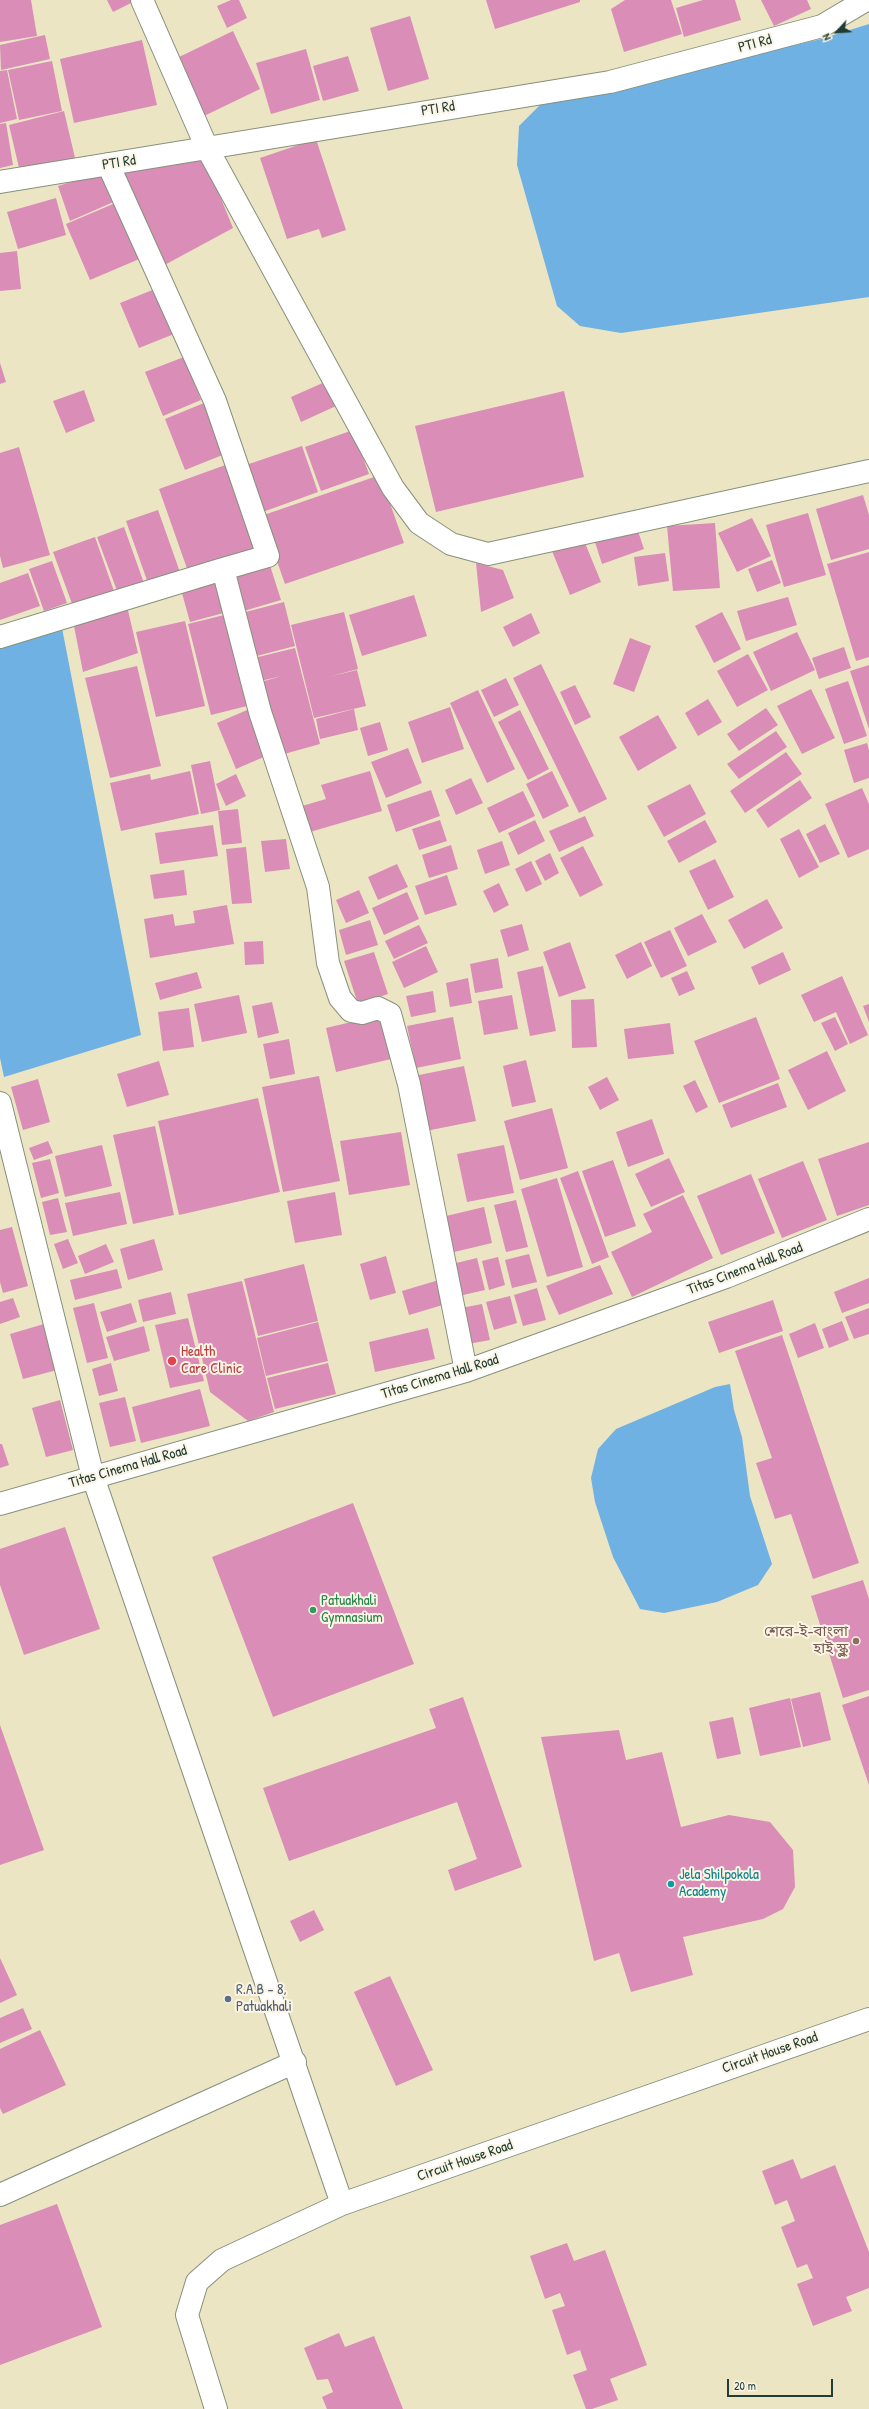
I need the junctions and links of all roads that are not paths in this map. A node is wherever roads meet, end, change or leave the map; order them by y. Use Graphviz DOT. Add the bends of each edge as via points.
graph roads {
  1 [pos="142,0"];
  2 [pos="866,0"];
  3 [pos="207,148"];
  4 [pos="108,164"];
  5 [pos="0,182"];
  6 [pos="869,471"];
  7 [pos="223,569"];
  8 [pos="0,637"];
  9 [pos="0,1103"];
  10 [pos="869,1219"];
  11 [pos="466,1371"];
  12 [pos="93,1477"];
  13 [pos="0,1504"];
  14 [pos="869,2018"];
  15 [pos="295,2062"];
  16 [pos="0,2195"];
  17 [pos="342,2204"];
  18 [pos="216,2409"];
  1 -- 3 [label="street"];
  2 -- 3 [label="street, PTI Rd" via="822,26 610,82"];
  3 -- 4 [label="street, PTI Rd"];
  3 -- 6 [label="street" via="393,488 419,523 451,544 488,554"];
  4 -- 5 [label="street, PTI Rd"];
  4 -- 7 [label="street" via="215,401 268,556"];
  7 -- 8 [label="street"];
  7 -- 11 [label="street" via="260,712 318,887 328,963 340,998 351,1010 362,1013 378,1008 390,1014 409,1084"];
  9 -- 12 [label="street"];
  10 -- 11 [label="street, Titas Cinema Hall Road" via="726,1277"];
  11 -- 12 [label="street, Titas Cinema Hall Road"];
  12 -- 13 [label="street, Titas Cinema Hall Road"];
  12 -- 15 [label="street"];
  14 -- 17 [label="street, Circuit House Road"];
  15 -- 16 [label="street"];
  15 -- 17 [label="street"];
  17 -- 18 [label="street, Circuit House Road" via="222,2260 197,2282 187,2315"];
}
